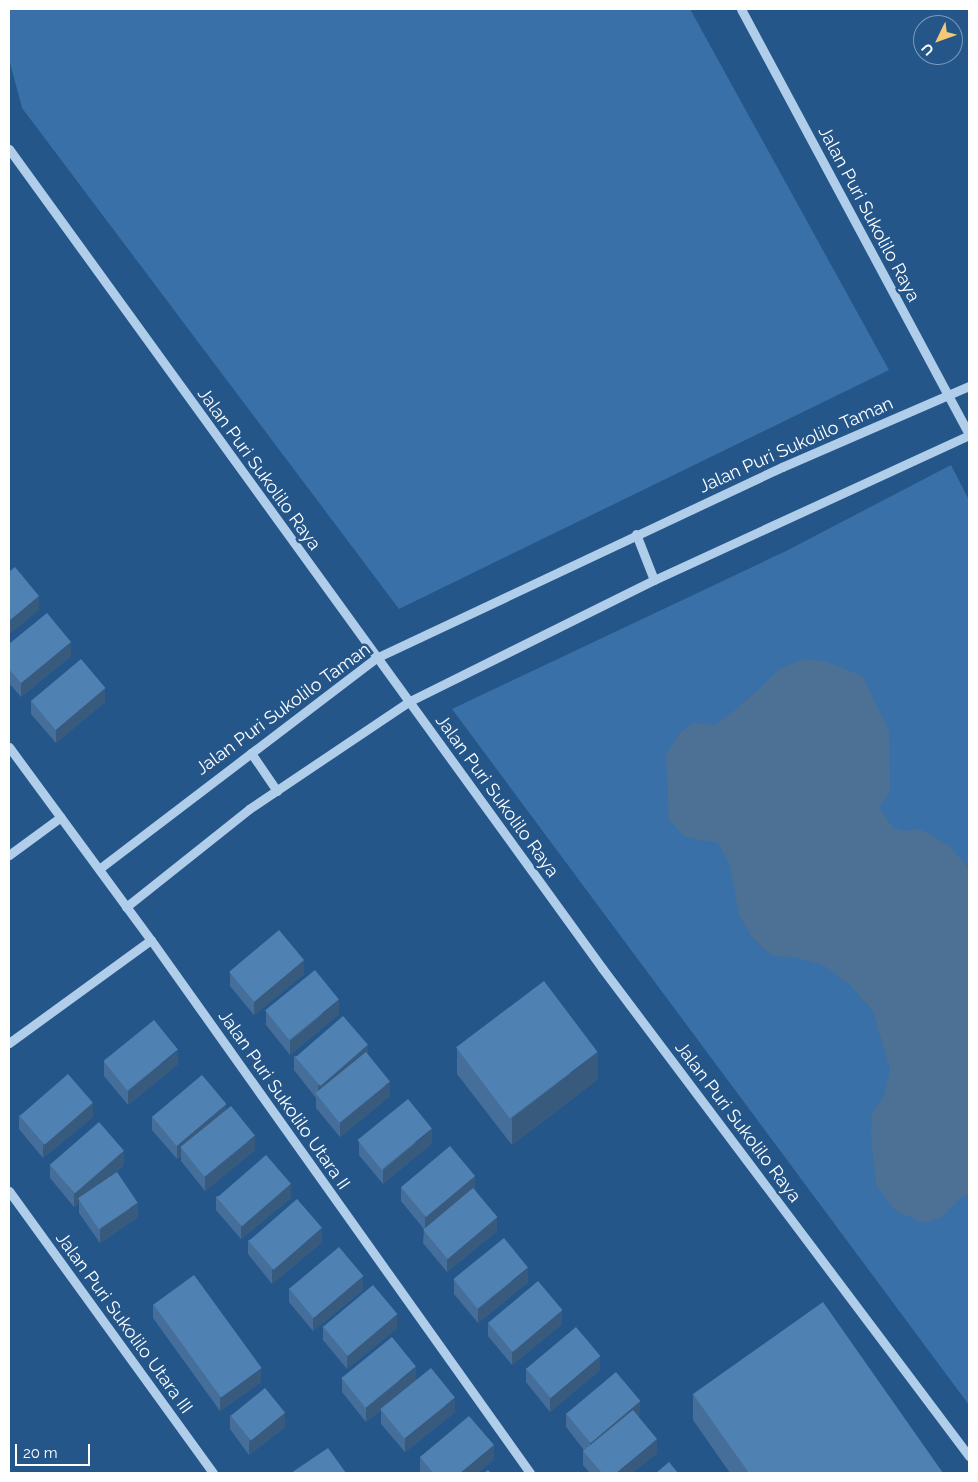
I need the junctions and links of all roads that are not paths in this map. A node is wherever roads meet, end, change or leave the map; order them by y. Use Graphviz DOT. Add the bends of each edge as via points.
graph roads {
  1 [pos="741,9"];
  2 [pos="9,149"];
  3 [pos="969,386"];
  4 [pos="948,398"];
  5 [pos="969,434"];
  6 [pos="636,534"];
  7 [pos="654,580"];
  8 [pos="376,658"];
  9 [pos="408,702"];
  10 [pos="9,747"];
  11 [pos="251,753"];
  12 [pos="277,791"];
  13 [pos="61,818"];
  14 [pos="9,855"];
  15 [pos="99,869"];
  16 [pos="126,907"];
  17 [pos="151,940"];
  18 [pos="9,1043"];
  19 [pos="9,1191"];
  20 [pos="969,1456"];
  21 [pos="213,1473"];
  22 [pos="530,1473"];
  1 -- 4 [label="street, Jalan Puri Sukolilo Raya"];
  2 -- 8 [label="street, Jalan Puri Sukolilo Raya"];
  3 -- 4 [label="street, Jalan Puri Sukolilo Taman"];
  4 -- 5 [label="street, Jalan Puri Sukolilo Raya"];
  4 -- 6 [label="street, Jalan Puri Sukolilo Taman" via="782,467"];
  5 -- 7 [label="street"];
  6 -- 7 [label="street"];
  6 -- 8 [label="street, Jalan Puri Sukolilo Taman" via="525,590"];
  7 -- 9 [label="street"];
  8 -- 9 [label="street, Jalan Puri Sukolilo Raya"];
  8 -- 11 [label="street, Jalan Puri Sukolilo Taman"];
  9 -- 12 [label="street"];
  9 -- 20 [label="street, Jalan Puri Sukolilo Raya" via="602,968"];
  10 -- 13 [label="street, Jalan Puri Sukolilo Utara II"];
  11 -- 12 [label="street"];
  11 -- 15 [label="street, Jalan Puri Sukolilo Taman"];
  12 -- 16 [label="street"];
  13 -- 14 [label="street"];
  13 -- 15 [label="street, Jalan Puri Sukolilo Utara II"];
  15 -- 16 [label="street, Jalan Puri Sukolilo Utara II"];
  16 -- 17 [label="street, Jalan Puri Sukolilo Utara II"];
  17 -- 18 [label="street"];
  17 -- 22 [label="street, Jalan Puri Sukolilo Utara II"];
  19 -- 21 [label="street, Jalan Puri Sukolilo Utara III"];
}
